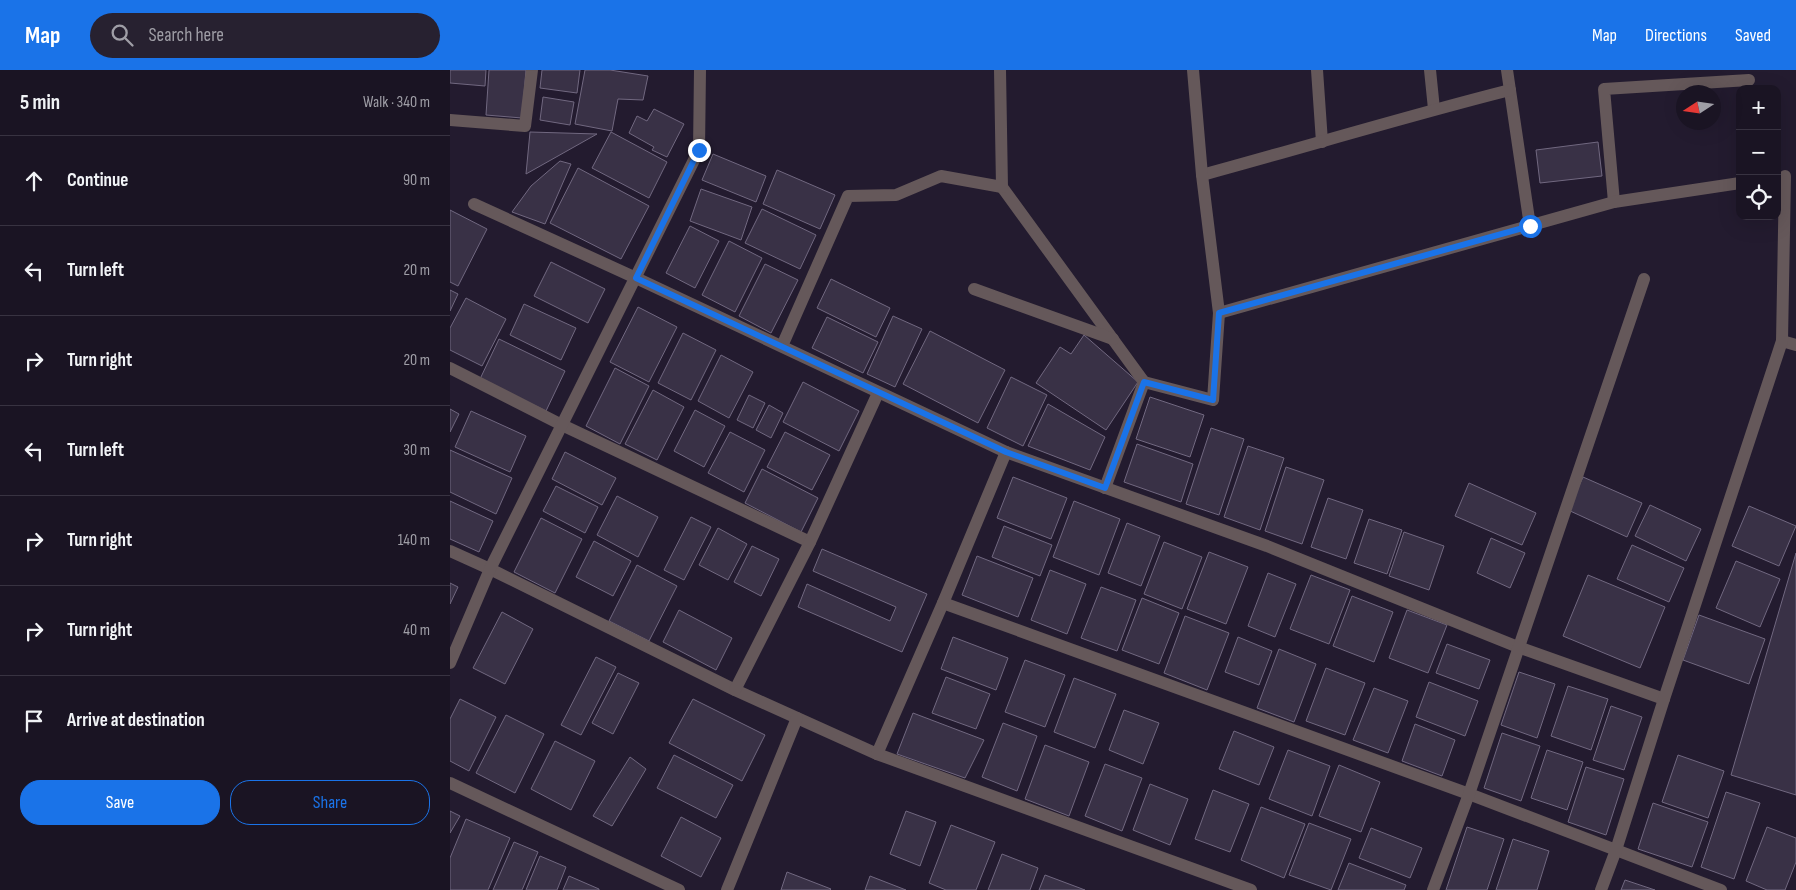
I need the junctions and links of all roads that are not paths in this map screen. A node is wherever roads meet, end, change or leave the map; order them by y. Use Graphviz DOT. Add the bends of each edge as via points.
graph roads {
  1 [pos="532,70"];
  2 [pos="697,70"];
  3 [pos="1000,70"];
  4 [pos="1193,70"];
  5 [pos="1317,70"];
  6 [pos="1430,70"];
  7 [pos="1507,70"];
  8 [pos="1749,80"];
  9 [pos="1510,90"];
  10 [pos="1434,109"];
  11 [pos="450,120"];
  12 [pos="1322,142"];
  13 [pos="1202,175"];
  14 [pos="1786,176"];
  15 [pos="1736,184"];
  16 [pos="1002,187"];
  17 [pos="1614,202"];
  18 [pos="474,204"];
  19 [pos="1530,226"];
  20 [pos="636,278"];
  21 [pos="1644,279"];
  22 [pos="974,289"];
  23 [pos="1219,313"];
  24 [pos="1113,340"];
  25 [pos="1796,340"];
  26 [pos="1782,341"];
  27 [pos="1796,345"];
  28 [pos="782,346"];
  29 [pos="450,368"];
  30 [pos="1144,382"];
  31 [pos="878,393"];
  32 [pos="562,425"];
  33 [pos="1006,452"];
  34 [pos="1105,488"];
  35 [pos="810,542"];
  36 [pos="450,551"];
  37 [pos="490,569"];
  38 [pos="943,603"];
  39 [pos="1518,647"];
  40 [pos="450,663"];
  41 [pos="735,690"];
  42 [pos="1664,698"];
  43 [pos="797,718"];
  44 [pos="878,754"];
  45 [pos="450,784"];
  46 [pos="1468,794"];
  47 [pos="1616,850"];
  48 [pos="679,890"];
  49 [pos="726,890"];
  50 [pos="1251,890"];
  51 [pos="1434,890"];
  52 [pos="1601,890"];
  53 [pos="1721,890"];
  1 -- 11 [label="street" via="525,126"];
  2 -- 20 [label="street" via="699,150"];
  3 -- 16 [label="street"];
  4 -- 13 [label="street"];
  5 -- 12 [label="street"];
  6 -- 10 [label="street"];
  7 -- 9 [label="street"];
  8 -- 17 [label="street" via="1604,88"];
  9 -- 10 [label="street"];
  9 -- 19 [label="street"];
  10 -- 12 [label="street"];
  12 -- 13 [label="street"];
  13 -- 23 [label="street"];
  14 -- 26 [label="street"];
  15 -- 17 [label="street"];
  16 -- 24 [label="street"];
  16 -- 28 [label="street" via="941,176 896,195 848,196"];
  17 -- 19 [label="street"];
  18 -- 20 [label="street"];
  19 -- 23 [label="street"];
  20 -- 28 [label="street"];
  20 -- 32 [label="street"];
  21 -- 39 [label="street"];
  22 -- 24 [label="street"];
  23 -- 30 [label="street" via="1213,400"];
  24 -- 30 [label="street"];
  25 -- 26 [label="street"];
  26 -- 27 [label="street"];
  26 -- 42 [label="street"];
  28 -- 31 [label="street"];
  29 -- 32 [label="street"];
  30 -- 34 [label="street"];
  31 -- 33 [label="street"];
  31 -- 35 [label="street"];
  32 -- 35 [label="street"];
  32 -- 37 [label="street"];
  33 -- 34 [label="street"];
  33 -- 38 [label="street"];
  34 -- 39 [label="street" via="1266,546"];
  35 -- 41 [label="street"];
  36 -- 37 [label="street"];
  37 -- 40 [label="street"];
  37 -- 41 [label="street"];
  38 -- 44 [label="street"];
  38 -- 46 [label="street"];
  39 -- 42 [label="street"];
  39 -- 46 [label="street"];
  41 -- 43 [label="street"];
  42 -- 47 [label="street"];
  43 -- 44 [label="street"];
  43 -- 49 [label="street"];
  44 -- 50 [label="street"];
  45 -- 48 [label="street"];
  46 -- 47 [label="street"];
  46 -- 51 [label="street"];
  47 -- 52 [label="street"];
  47 -- 53 [label="street"];
}
